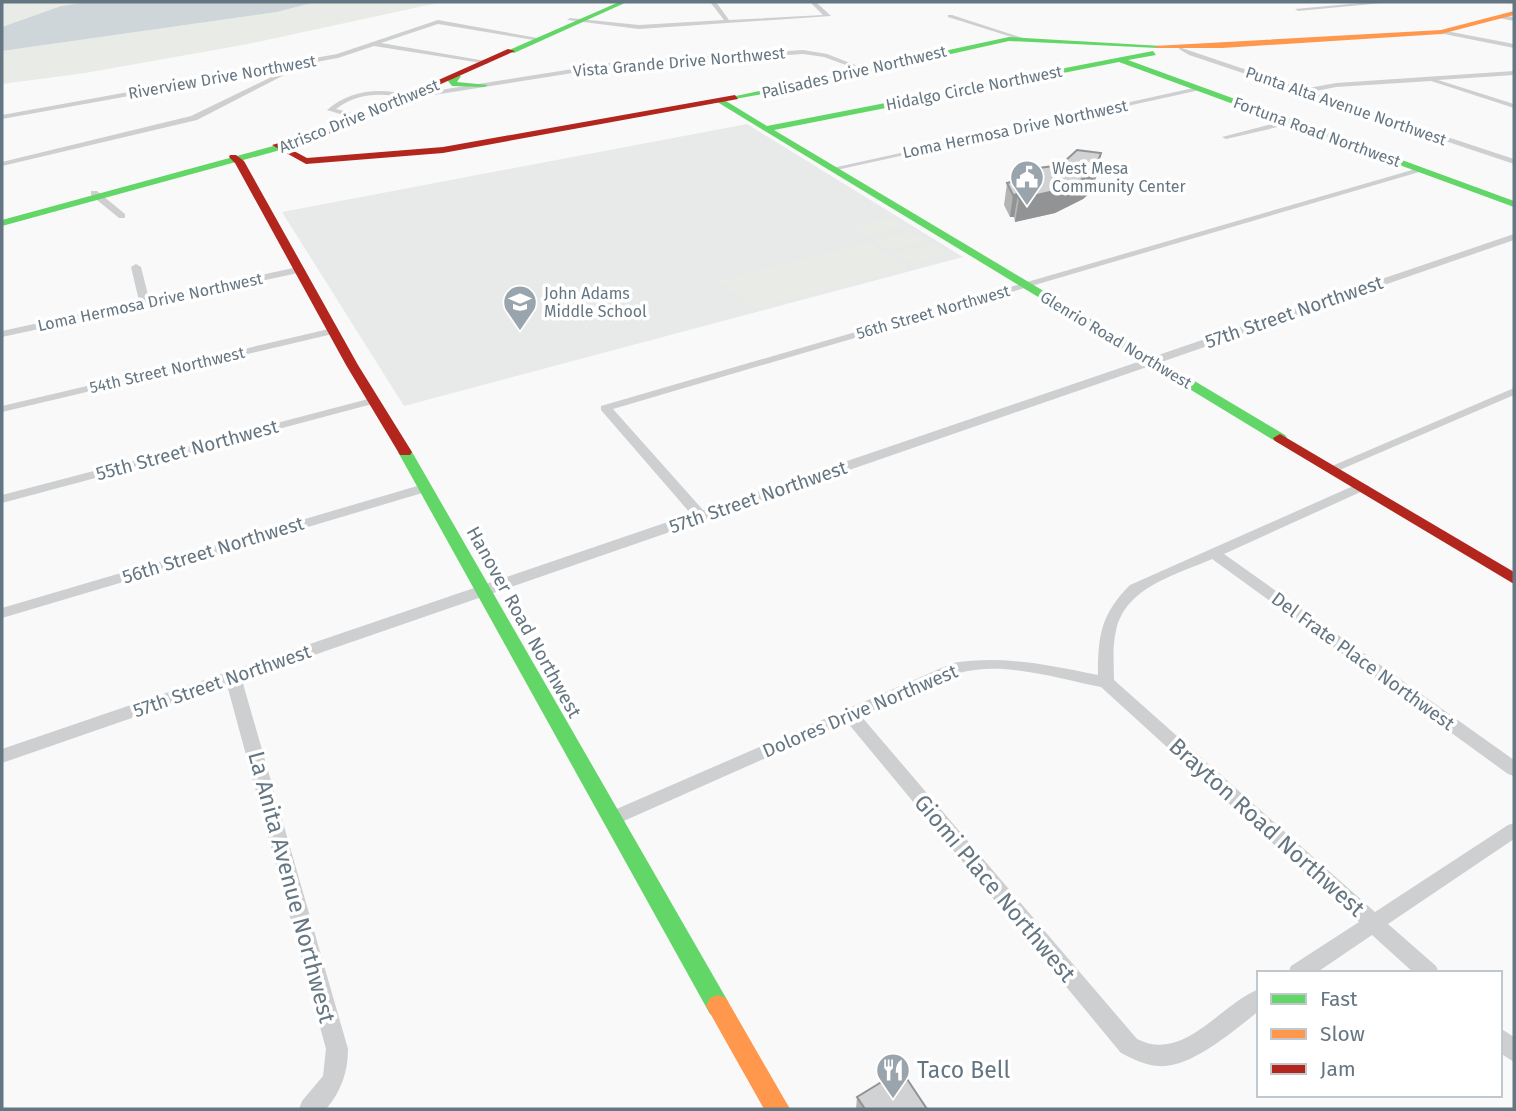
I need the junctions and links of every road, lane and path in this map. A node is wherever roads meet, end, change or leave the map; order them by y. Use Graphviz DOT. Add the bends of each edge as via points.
graph roads {
  1 [pos="611,2"];
  2 [pos="624,2"];
  3 [pos="713,2"];
  4 [pos="813,2"];
  5 [pos="1390,2"];
  6 [pos="1298,9"];
  7 [pos="950,16"];
  8 [pos="1510,17"];
  9 [pos="575,21"];
  10 [pos="728,22"];
  11 [pos="1441,32"];
  12 [pos="534,38"];
  13 [pos="1020,38"];
  14 [pos="373,44"];
  15 [pos="1514,46"];
  16 [pos="1181,48"];
  17 [pos="1119,52"];
  18 [pos="305,62"];
  19 [pos="480,62"];
  20 [pos="865,70"];
  21 [pos="1514,73"];
  22 [pos="457,76"];
  23 [pos="1426,79"];
  24 [pos="484,85"];
  25 [pos="1198,89"];
  26 [pos="1303,92"];
  27 [pos="404,95"];
  28 [pos="719,100"];
  29 [pos="1514,106"];
  30 [pos="2,117"];
  31 [pos="354,117"];
  32 [pos="1288,122"];
  33 [pos="766,129"];
  34 [pos="1226,137"];
  35 [pos="280,147"];
  36 [pos="236,159"];
  37 [pos="306,161"];
  38 [pos="1513,162"];
  39 [pos="2,164"];
  40 [pos="832,169"];
  41 [pos="1422,170"];
  42 [pos="249,178"];
  43 [pos="97,195"];
  44 [pos="1514,204"];
  45 [pos="2,216"];
  46 [pos="122,216"];
  47 [pos="2,223"];
  48 [pos="1514,237"];
  49 [pos="136,267"];
  50 [pos="298,270"];
  51 [pos="1024,285"];
  52 [pos="145,303"];
  53 [pos="333,331"];
  54 [pos="2,334"];
  55 [pos="1152,361"];
  56 [pos="1514,391"];
  57 [pos="372,401"];
  58 [pos="2,409"];
  59 [pos="1331,469"];
  60 [pos="1360,486"];
  61 [pos="424,488"];
  62 [pos="2,499"];
  63 [pos="701,517"];
  64 [pos="1212,552"];
  65 [pos="1514,579"];
  66 [pos="484,591"];
  67 [pos="2,613"];
  68 [pos="233,677"];
  69 [pos="1106,682"];
  70 [pos="850,714"];
  71 [pos="2,756"];
  72 [pos="1514,769"];
  73 [pos="611,819"];
  74 [pos="1514,830"];
  75 [pos="1373,922"];
  76 [pos="1301,971"];
  77 [pos="1427,971"];
  78 [pos="1257,1000"];
  79 [pos="317,1103"];
  80 [pos="778,1109"];
  1 -- 9 [label="street, Atrisco Drive Northwest"];
  2 -- 9 [label="street, Atrisco Drive Northwest"];
  3 -- 10 [label="street"];
  4 -- 10 [label="street" via="828,16"];
  5 -- 6 [label="street"];
  7 -- 13 [label="street"];
  8 -- 11 [label="street, Palisades Drive Northwest"];
  9 -- 10 [label="street" via="639,27"];
  9 -- 12 [label="street, Atrisco Drive Northwest"];
  11 -- 15 [label="street"];
  11 -- 16 [label="street, Palisades Drive Northwest"];
  12 -- 14 [label="street, Riverview Drive Northwest" via="438,22"];
  12 -- 19 [label="street, Atrisco Drive Northwest"];
  13 -- 17 [label="street, Palisades Drive Northwest"];
  13 -- 20 [label="street, Palisades Drive Northwest"];
  14 -- 18 [label="street, Riverview Drive Northwest"];
  14 -- 19 [label="street"];
  16 -- 17 [label="street, Palisades Drive Northwest"];
  16 -- 17 [label="street, Hidalgo Circle Northwest" via="1140,56"];
  16 -- 26 [label="street, Punta Alta Avenue Northwest"];
  17 -- 25 [label="street, Fortuna Road Northwest"];
  17 -- 33 [label="street, Hidalgo Circle Northwest"];
  18 -- 30 [label="street, Riverview Drive Northwest"];
  18 -- 39 [label="street" via="194,118"];
  19 -- 22 [label="street, Atrisco Drive Northwest"];
  19 -- 27 [label="street, Atrisco Drive Northwest"];
  20 -- 24 [label="street, Vista Grande Drive Northwest" via="820,54 792,52 617,64"];
  20 -- 28 [label="street, Palisades Drive Northwest"];
  21 -- 23 [label="street"];
  22 -- 24 [label="street" via="452,81 455,84"];
  22 -- 27 [label="street, Atrisco Drive Northwest"];
  23 -- 26 [label="street"];
  23 -- 29 [label="street"];
  24 -- 27 [label="street, Vista Grande Drive Northwest"];
  25 -- 32 [label="street, Fortuna Road Northwest"];
  25 -- 40 [label="street, Loma Hermosa Drive Northwest"];
  26 -- 38 [label="street, Punta Alta Avenue Northwest"];
  27 -- 31 [label="street, Atrisco Drive Northwest"];
  27 -- 31 [label="street, Vista Grande Drive Northwest" via="372,92 331,110"];
  28 -- 33 [label="street, Glenrio Road Northwest"];
  28 -- 37 [label="street, Palisades Drive Northwest" via="443,150"];
  31 -- 35 [label="street, Atrisco Drive Northwest"];
  32 -- 34 [label="street"];
  32 -- 41 [label="street, Fortuna Road Northwest"];
  33 -- 40 [label="street, Glenrio Road Northwest"];
  35 -- 36 [label="street, Atrisco Drive Northwest"];
  35 -- 37 [label="street"];
  36 -- 42 [label="street, Hanover Road Northwest"];
  36 -- 43 [label="street, Atrisco Drive Northwest"];
  37 -- 42 [label="street, Palisades Drive Northwest" via="267,166"];
  40 -- 51 [label="street, Glenrio Road Northwest"];
  41 -- 44 [label="street, Fortuna Road Northwest"];
  41 -- 51 [label="street, 56th Street Northwest"];
  42 -- 50 [label="street, Hanover Road Northwest"];
  43 -- 45 [label="street, Atrisco Drive Northwest"];
  43 -- 46 [label="street"];
  43 -- 47 [label="street, Atrisco Drive Northwest"];
  48 -- 55 [label="street, 57th Street Northwest"];
  49 -- 52 [label="street"];
  50 -- 52 [label="street, Loma Hermosa Drive Northwest"];
  50 -- 53 [label="street, Hanover Road Northwest"];
  51 -- 55 [label="street, Glenrio Road Northwest"];
  51 -- 63 [label="street, 56th Street Northwest" via="605,408"];
  52 -- 54 [label="street, Loma Hermosa Drive Northwest"];
  53 -- 57 [label="street, Hanover Road Northwest"];
  53 -- 58 [label="street, 54th Street Northwest"];
  55 -- 59 [label="street, Glenrio Road Northwest"];
  55 -- 63 [label="street, 57th Street Northwest"];
  56 -- 59 [label="street"];
  57 -- 61 [label="street, Hanover Road Northwest"];
  57 -- 62 [label="street, 55th Street Northwest"];
  59 -- 60 [label="street, Glenrio Road Northwest"];
  60 -- 64 [label="street"];
  60 -- 65 [label="street, Glenrio Road Northwest"];
  61 -- 66 [label="street, Hanover Road Northwest"];
  61 -- 67 [label="street, 56th Street Northwest"];
  63 -- 66 [label="street, 57th Street Northwest"];
  64 -- 69 [label="street" via="1135,588 1117,604 1109,624"];
  64 -- 72 [label="street, Del Frate Place Northwest"];
  66 -- 68 [label="street, 57th Street Northwest"];
  66 -- 73 [label="street, Hanover Road Northwest"];
  68 -- 71 [label="street, 57th Street Northwest"];
  68 -- 79 [label="street, La Anita Avenue Northwest" via="337,1049 338,1070"];
  69 -- 70 [label="street, Dolores Drive Northwest" via="1013,664 981,663 953,669"];
  69 -- 75 [label="street, Brayton Road Northwest"];
  70 -- 73 [label="street, Dolores Drive Northwest"];
  70 -- 78 [label="street, Giomi Place Northwest" via="1129,1046 1146,1055 1169,1055"];
  73 -- 80 [label="street, Hanover Road Northwest"];
  74 -- 75 [label="street"];
  75 -- 76 [label="street"];
  75 -- 77 [label="street, Brayton Road Northwest"];
}
